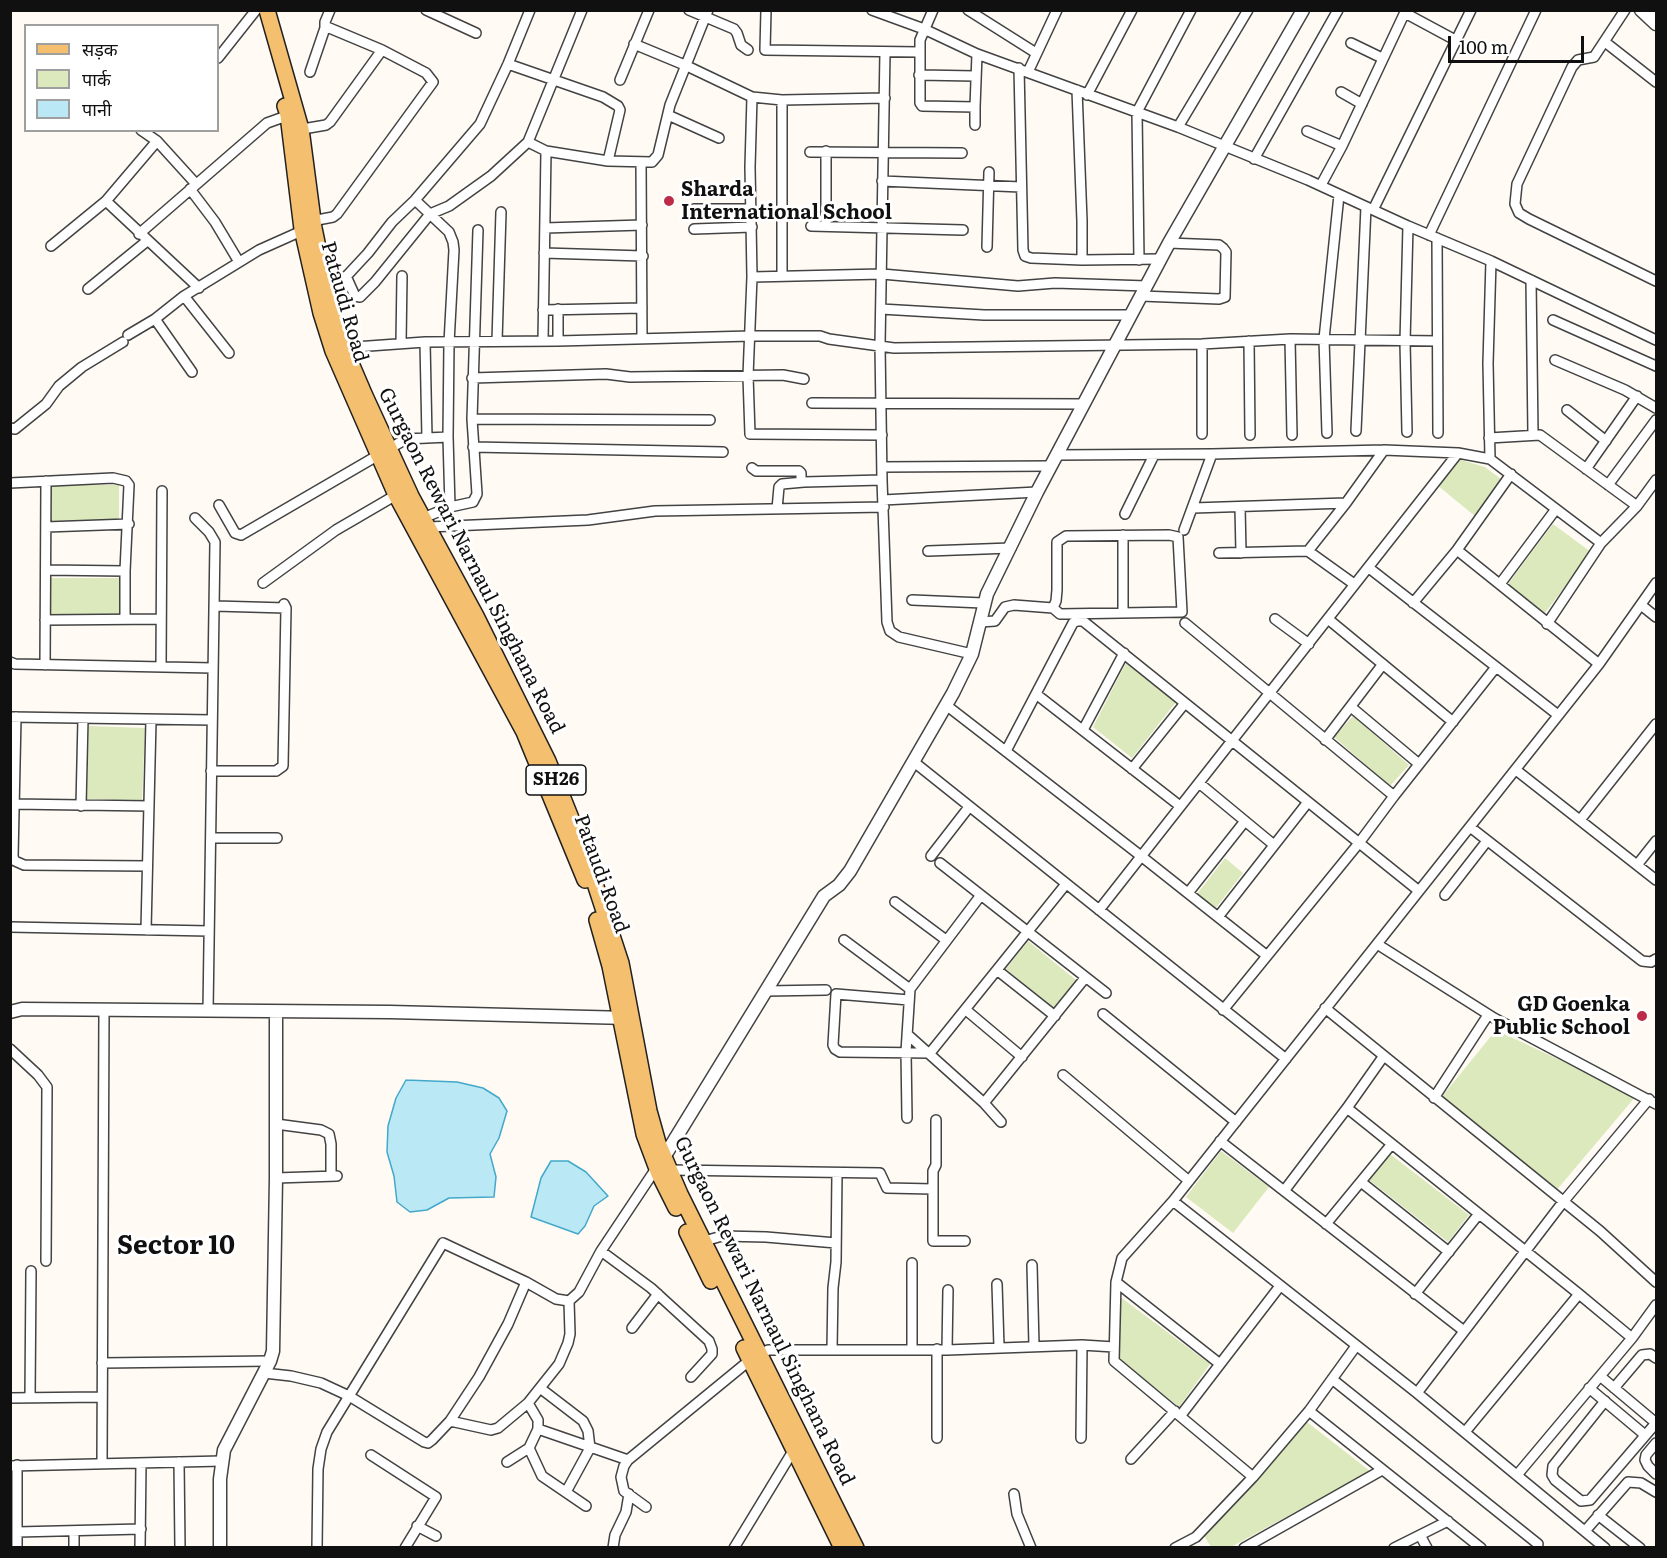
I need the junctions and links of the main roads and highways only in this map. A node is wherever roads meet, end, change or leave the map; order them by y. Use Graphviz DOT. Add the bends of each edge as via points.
graph roads {
  1 [pos="267,10"];
  2 [pos="255,13"];
  3 [pos="292,114"];
  4 [pos="309,226"];
  5 [pos="339,349"];
  6 [pos="384,450"];
  7 [pos="508,691"];
  8 [pos="798,1448"];
  9 [pos="842,1548"];
  10 [pos="856,1548"];
  1 -- 3 [label="main road, Gurgaon Rewari Narnaul Singhana Road / SH26"];
  2 -- 3 [label="main road, SH26"];
  3 -- 4 [label="main road, Gurgaon Rewari Narnaul Singhana Road / SH26"];
  4 -- 5 [label="main road, Gurgaon Rewari Narnaul Singhana Road / SH26"];
  4 -- 5 [label="main road, Pataudi Road / SH26" via="321,313"];
  5 -- 6 [label="main road, Gurgaon Rewari Narnaul Singhana Road / SH26" via="364,396"];
  6 -- 7 [label="main road, Gurgaon Rewari Narnaul Singhana Road / SH26" via="426,523"];
  6 -- 7 [label="main road, SH26" via="396,495"];
  7 -- 8 [label="main road, Gurgaon Rewari Narnaul Singhana Road / SH26" via="548,761 585,853 621,963 626,1018 664,1165 754,1358 791,1417"];
  8 -- 9 [label="main road, SH26"];
  8 -- 10 [label="main road, Gurgaon Rewari Narnaul Singhana Road / SH26"];
}
